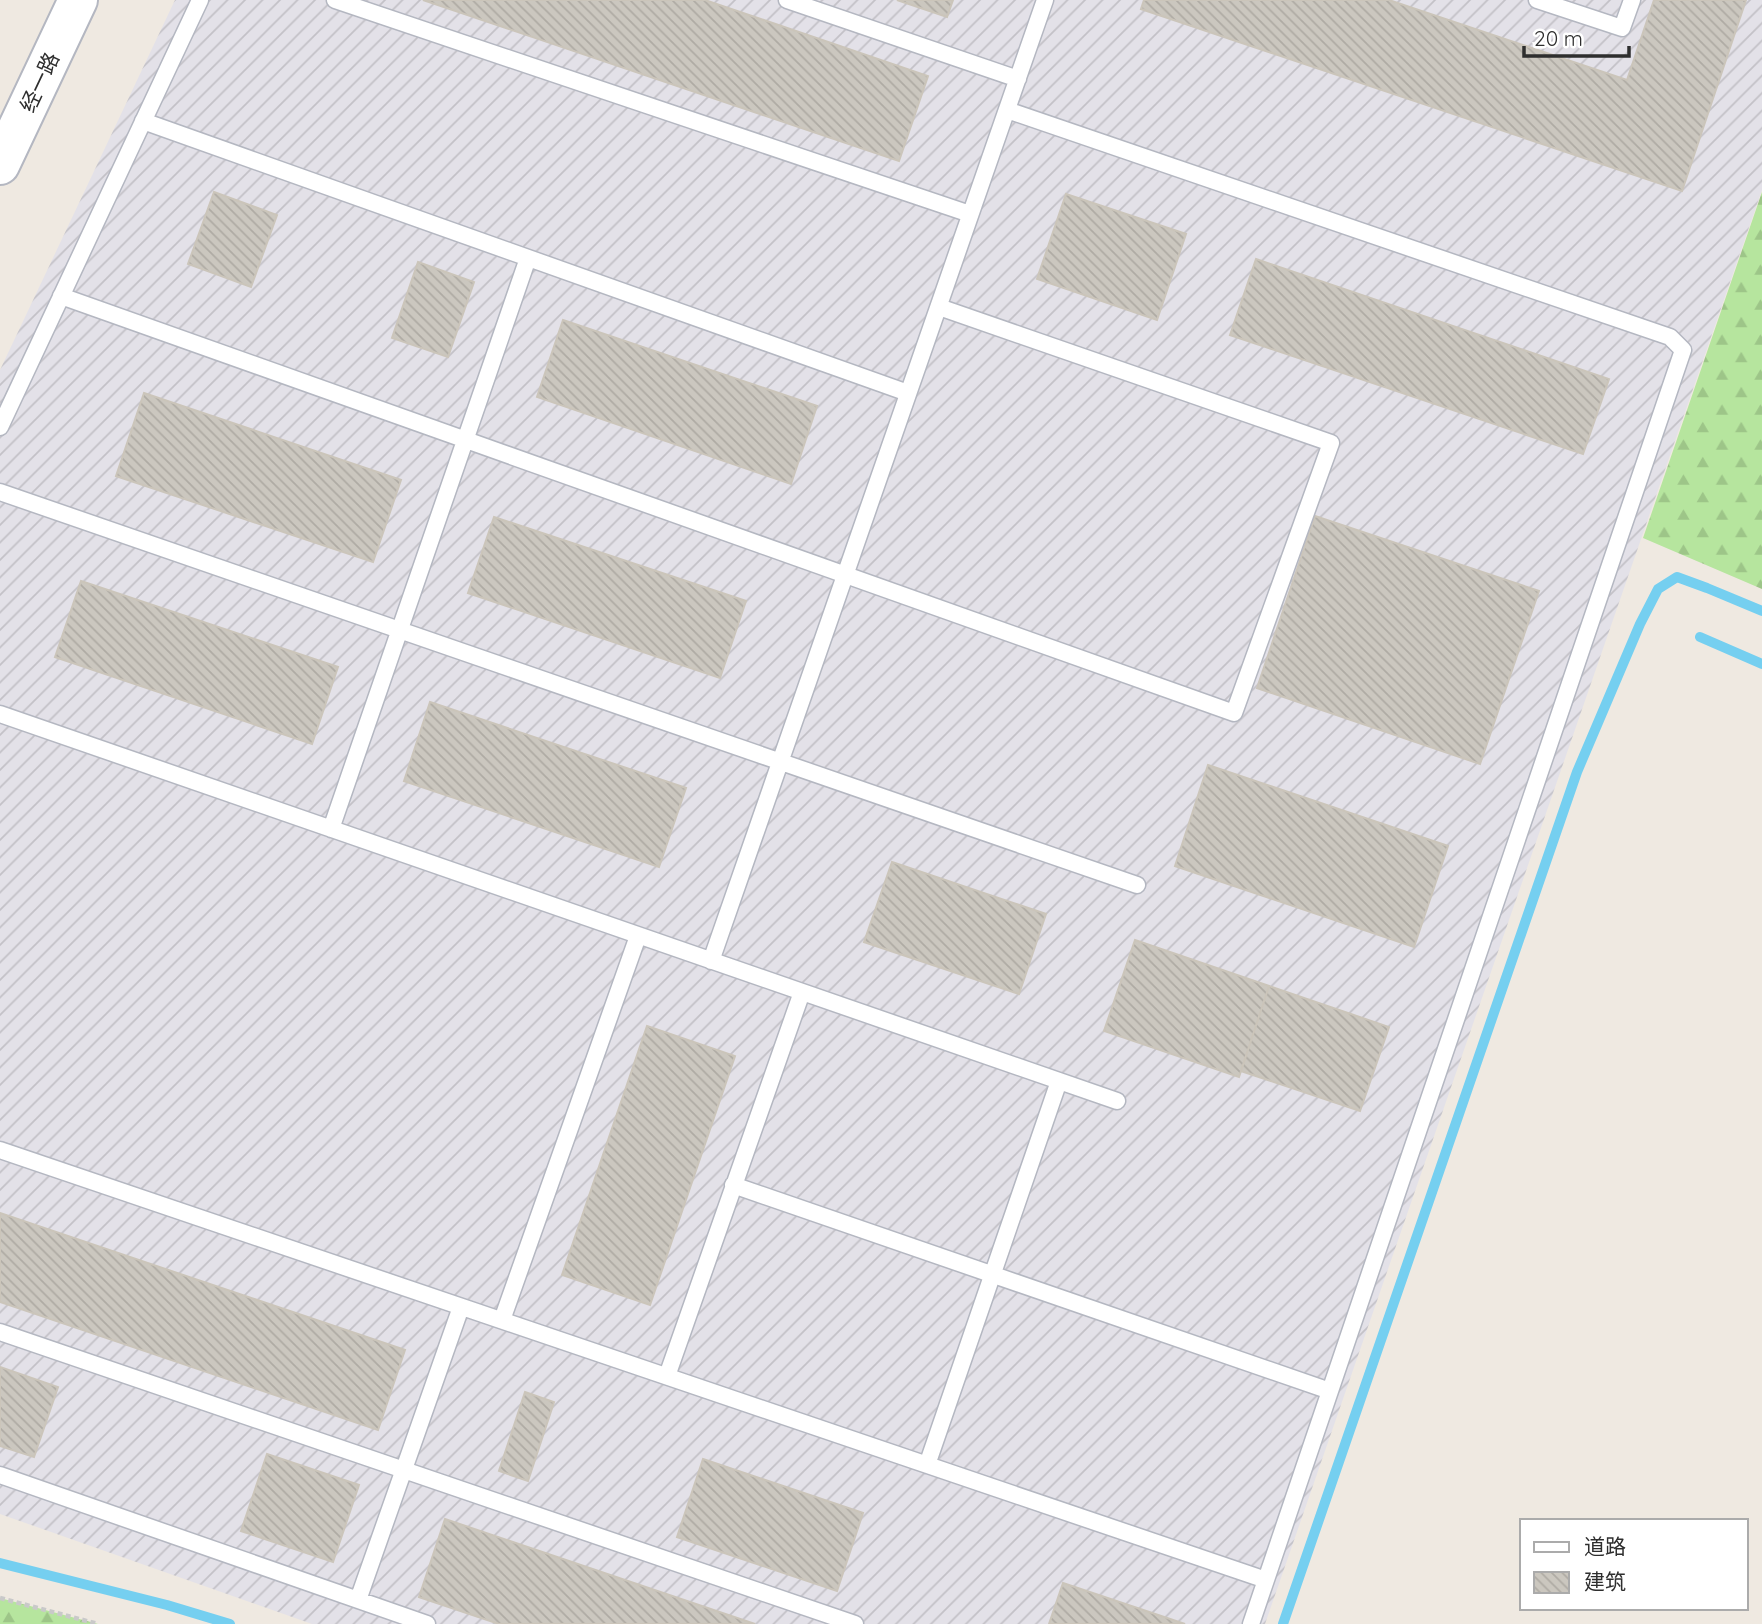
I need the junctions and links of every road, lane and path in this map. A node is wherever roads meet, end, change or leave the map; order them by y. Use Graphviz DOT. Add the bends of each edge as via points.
graph roads {
  1 [pos="78,0"];
  2 [pos="200,0"];
  3 [pos="335,0"];
  4 [pos="787,0"];
  5 [pos="1045,0"];
  6 [pos="1537,0"];
  7 [pos="1632,0"];
  8 [pos="1018,79"];
  9 [pos="1007,110"];
  10 [pos="143,121"];
  11 [pos="0,165"];
  12 [pos="970,214"];
  13 [pos="528,258"];
  14 [pos="61,296"];
  15 [pos="939,307"];
  16 [pos="908,393"];
  17 [pos="0,427"];
  18 [pos="465,440"];
  19 [pos="0,492"];
  20 [pos="845,575"];
  21 [pos="399,630"];
  22 [pos="0,714"];
  23 [pos="780,762"];
  24 [pos="331,829"];
  25 [pos="1137,885"];
  26 [pos="638,936"];
  27 [pos="711,961"];
  28 [pos="802,992"];
  29 [pos="1059,1081"];
  30 [pos="1116,1101"];
  31 [pos="0,1150"];
  32 [pos="733,1185"];
  33 [pos="992,1274"];
  34 [pos="461,1307"];
  35 [pos="502,1320"];
  36 [pos="0,1332"];
  37 [pos="667,1376"];
  38 [pos="1330,1391"];
  39 [pos="927,1465"];
  40 [pos="404,1470"];
  41 [pos="0,1475"];
  42 [pos="1266,1580"];
  43 [pos="0,1598"];
  44 [pos="358,1600"];
  45 [pos="98,1624"];
  46 [pos="427,1624"];
  47 [pos="855,1624"];
  48 [pos="1251,1624"];
  1 -- 11 [label="street, 经一路"];
  2 -- 10 [label="lane"];
  3 -- 12 [label="lane"];
  4 -- 8 [label="lane"];
  5 -- 8 [label="lane"];
  6 -- 7 [label="lane" via="1622,28"];
  8 -- 9 [label="lane"];
  9 -- 12 [label="lane"];
  9 -- 38 [label="lane" via="1670,337 1683,351"];
  10 -- 13 [label="lane"];
  10 -- 14 [label="lane"];
  12 -- 15 [label="lane"];
  13 -- 16 [label="lane"];
  13 -- 18 [label="lane"];
  14 -- 17 [label="lane"];
  14 -- 18 [label="lane"];
  15 -- 16 [label="lane"];
  15 -- 20 [label="lane" via="1331,443 1234,713"];
  16 -- 20 [label="lane"];
  18 -- 20 [label="lane"];
  18 -- 21 [label="lane"];
  19 -- 21 [label="lane"];
  20 -- 23 [label="lane"];
  21 -- 23 [label="lane"];
  21 -- 24 [label="lane"];
  22 -- 24 [label="lane"];
  23 -- 25 [label="lane"];
  23 -- 27 [label="lane"];
  24 -- 26 [label="lane"];
  26 -- 27 [label="lane"];
  26 -- 35 [label="lane"];
  27 -- 28 [label="lane"];
  28 -- 29 [label="lane"];
  28 -- 32 [label="lane"];
  29 -- 30 [label="lane"];
  29 -- 33 [label="lane"];
  31 -- 34 [label="lane"];
  32 -- 33 [label="lane"];
  32 -- 37 [label="lane"];
  33 -- 38 [label="lane"];
  33 -- 39 [label="lane"];
  34 -- 35 [label="lane"];
  34 -- 40 [label="lane"];
  35 -- 37 [label="lane"];
  36 -- 40 [label="lane"];
  37 -- 39 [label="lane"];
  38 -- 42 [label="lane"];
  39 -- 42 [label="lane"];
  40 -- 44 [label="lane"];
  40 -- 47 [label="lane"];
  41 -- 44 [label="lane"];
  42 -- 48 [label="lane"];
  43 -- 45 [label="path"];
  44 -- 46 [label="lane"];
}
